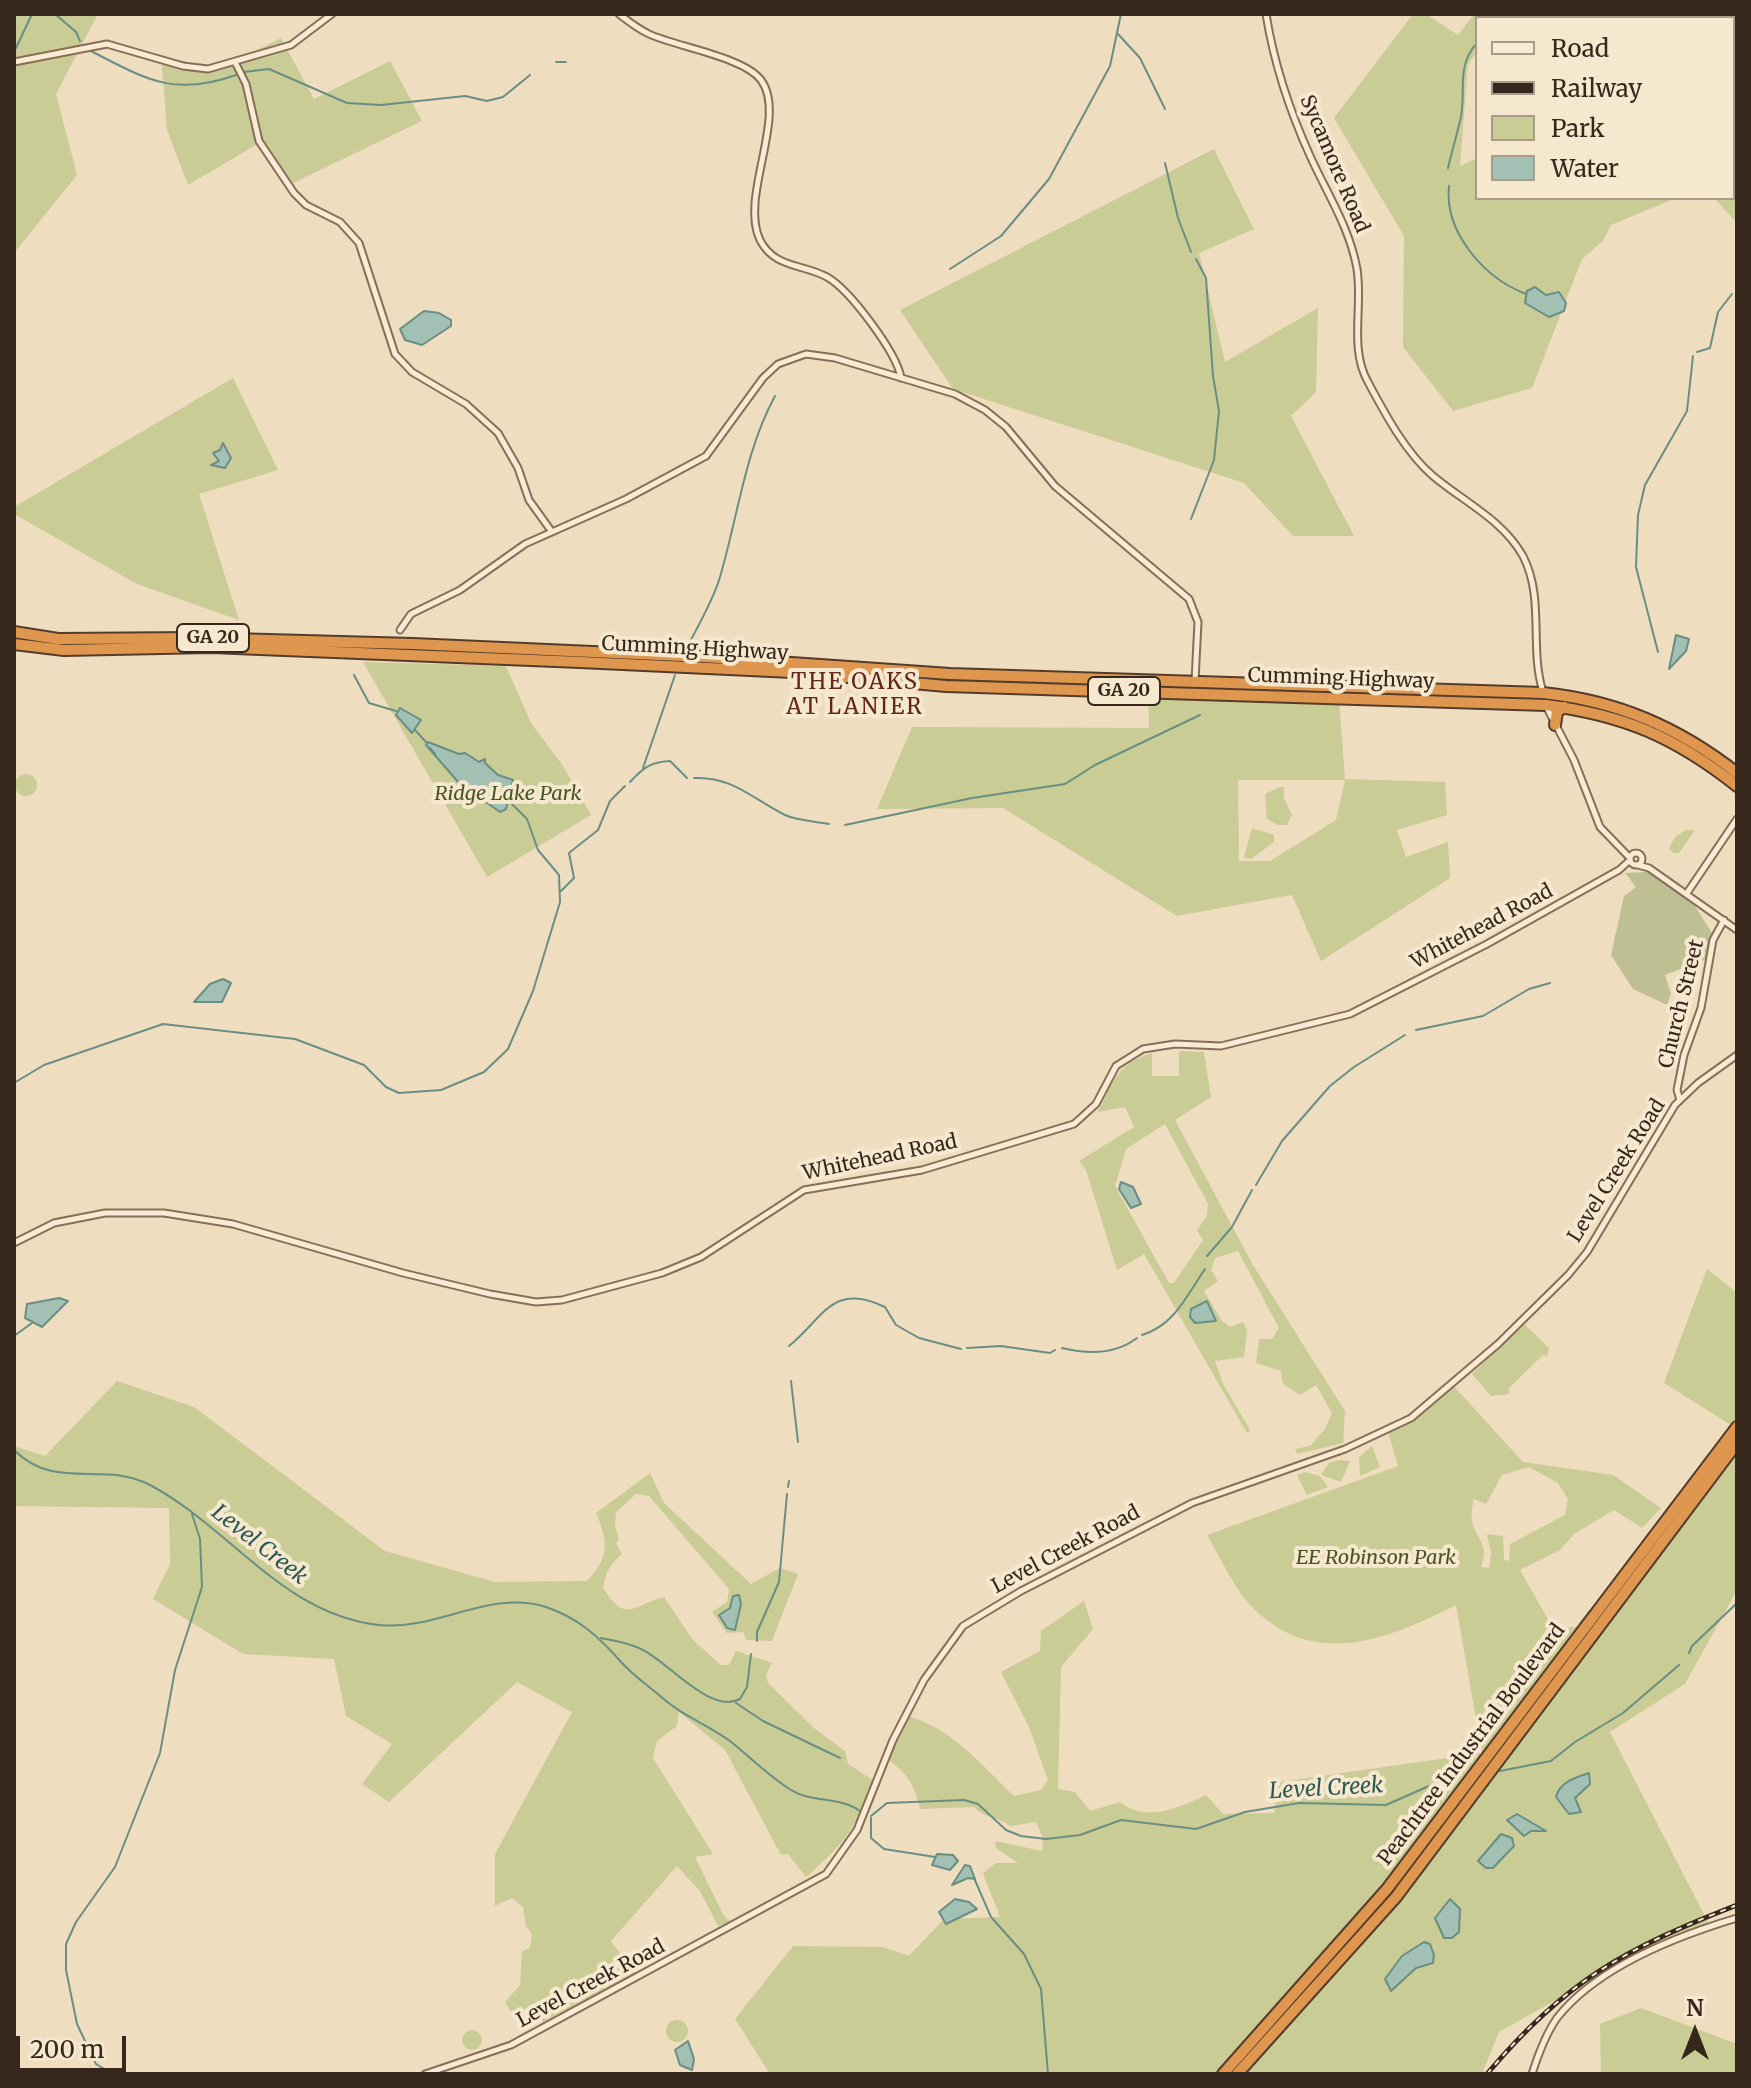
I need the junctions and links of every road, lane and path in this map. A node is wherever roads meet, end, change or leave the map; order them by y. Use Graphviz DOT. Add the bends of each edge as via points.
graph roads {
  1 [pos="332,14"];
  2 [pos="619,14"];
  3 [pos="1266,14"];
  4 [pos="14,62"];
  5 [pos="235,62"];
  6 [pos="901,378"];
  7 [pos="552,532"];
  8 [pos="400,630"];
  9 [pos="14,632"];
  10 [pos="14,644"];
  11 [pos="1539,679"];
  12 [pos="1195,687"];
  13 [pos="1524,693"];
  14 [pos="1544,699"];
  15 [pos="1564,707"];
  16 [pos="1555,725"];
  17 [pos="1737,773"];
  18 [pos="1737,786"];
  19 [pos="1737,819"];
  20 [pos="1633,860"];
  21 [pos="1649,868"];
  22 [pos="1687,893"];
  23 [pos="1724,920"];
  24 [pos="1737,930"];
  25 [pos="1737,1055"];
  26 [pos="1679,1098"];
  27 [pos="14,1243"];
  28 [pos="1737,1427"];
  29 [pos="1737,1443"];
  30 [pos="1737,1918"];
  31 [pos="425,2074"];
  32 [pos="1223,2074"];
  33 [pos="1237,2074"];
  34 [pos="1532,2074"];
  1 -- 5 [label="street" via="291,45"];
  2 -- 6 [label="street" via="648,34 736,64 763,82 769,97 753,216 760,239 779,261 837,283 890,351"];
  3 -- 11 [label="street, Sycamore Road" via="1296,122 1352,247 1360,293 1358,345 1366,379 1415,458 1503,529 1523,557 1534,584"];
  4 -- 5 [label="street" via="107,44 203,69"];
  5 -- 7 [label="street" via="246,84 259,141 294,193 340,222 359,243 395,354 498,433 529,500"];
  6 -- 7 [label="street" via="823,355 791,358 763,378 706,456"];
  6 -- 12 [label="street" via="955,394 992,415 1055,486 1189,599 1198,622"];
  7 -- 8 [label="street" via="525,544 460,590 414,612"];
  9 -- 12 [label="highway, Cumming Highway / GA 20" via="58,639 196,638 580,651"];
  10 -- 12 [label="highway, Cumming Highway / GA 20" via="64,650 211,647 580,662 946,686"];
  11 -- 13 [label="highway"];
  11 -- 14 [label="street, Sycamore Road"];
  12 -- 13 [label="highway, Cumming Highway / GA 20"];
  12 -- 14 [label="highway, Cumming Highway / GA 20"];
  13 -- 14 [label="highway, Cumming Highway / GA 20"];
  14 -- 15 [label="highway, Cumming Highway / GA 20"];
  14 -- 16 [label="street, Sycamore Road"];
  14 -- 17 [label="highway, Cumming Highway / GA 20" via="1597,701 1654,720"];
  15 -- 16 [label="highway" via="1557,712"];
  15 -- 18 [label="highway, Cumming Highway / GA 20" via="1619,719 1671,739"];
  16 -- 20 [label="street, Sycamore Road" via="1600,827"];
  19 -- 22 [label="street"];
  20 -- 21 [label="street"];
  20 -- 21 [label="street" via="1642,858"];
  20 -- 27 [label="street, Whitehead Road" via="1350,1014 1221,1046 1143,1049 1116,1066 1096,1104 1074,1124 922,1170 804,1190 701,1257 574,1297 520,1300 233,1224 164,1213 105,1213 54,1223"];
  21 -- 22 [label="street"];
  22 -- 23 [label="street"];
  23 -- 24 [label="street"];
  23 -- 26 [label="street, Church Street" via="1713,940 1704,994 1681,1068"];
  25 -- 26 [label="street, Level Creek Road"];
  26 -- 31 [label="street, Level Creek Road" via="1587,1252 1498,1344 1411,1418 1345,1449 1192,1503 963,1626 924,1680 857,1830 826,1874 511,2045"];
  28 -- 32 [label="highway, Peachtree Industrial Boulevard" via="1387,1889"];
  29 -- 33 [label="highway, Peachtree Industrial Boulevard" via="1396,1897"];
  30 -- 34 [label="street" via="1663,1944 1588,1991 1551,2027"];
}
